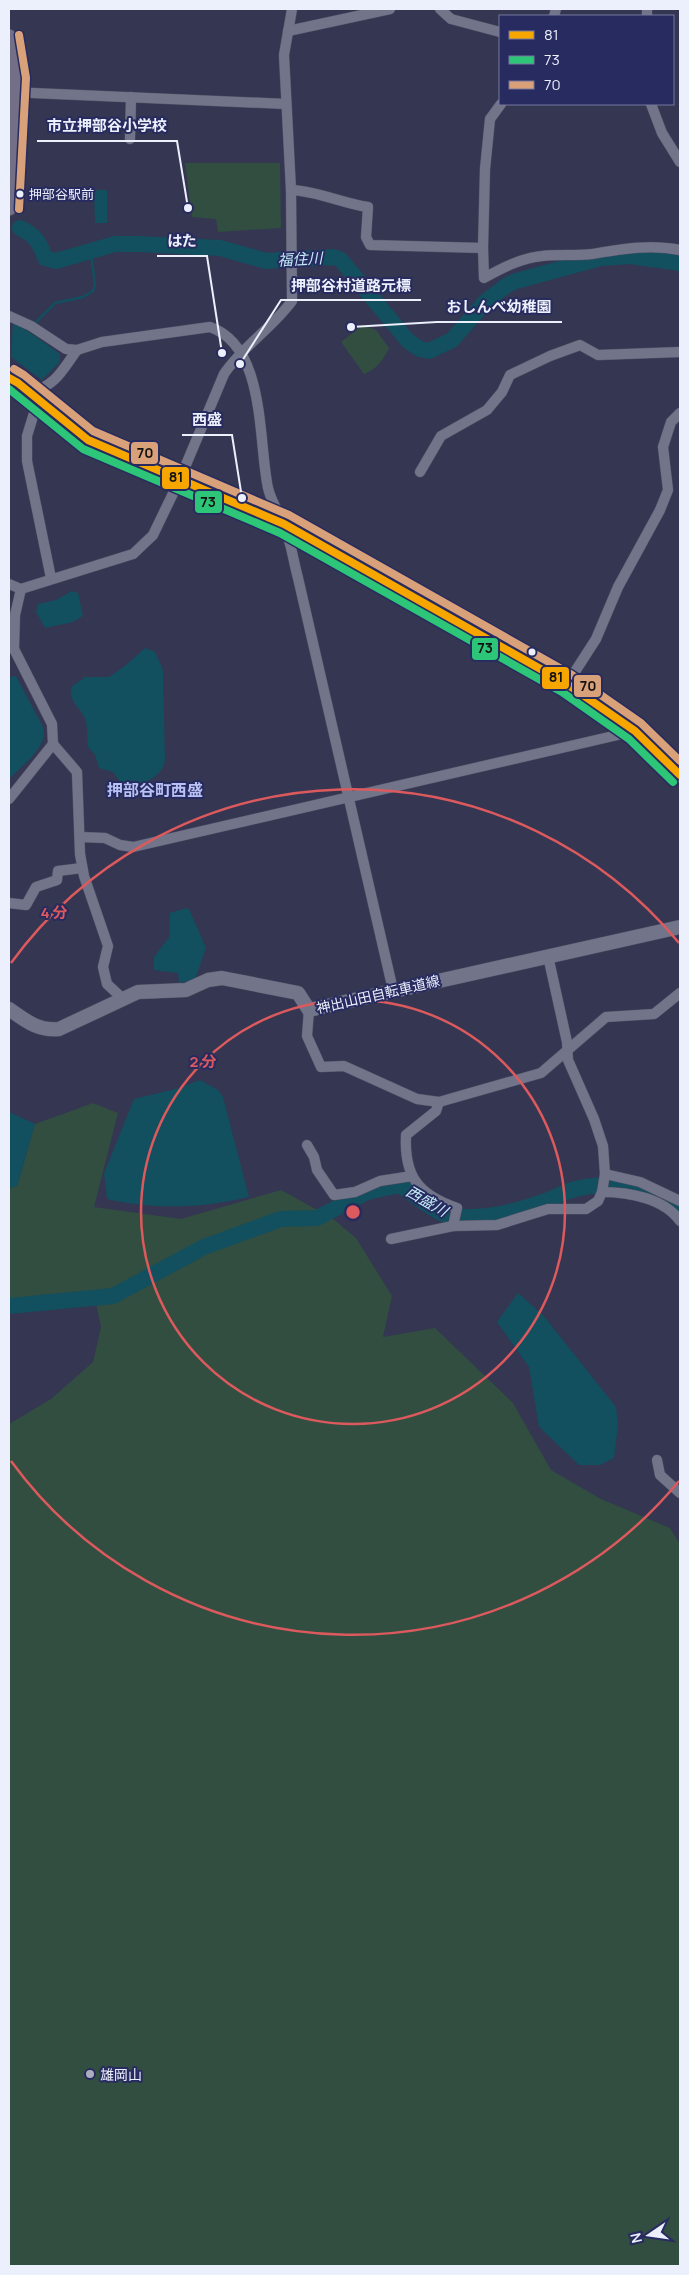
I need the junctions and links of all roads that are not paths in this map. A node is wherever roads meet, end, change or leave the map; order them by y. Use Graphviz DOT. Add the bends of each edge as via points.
graph roads {
  1 [pos="292,9"];
  2 [pos="390,9"];
  3 [pos="440,9"];
  4 [pos="288,31"];
  5 [pos="499,32"];
  6 [pos="9,37"];
  7 [pos="12,92"];
  8 [pos="131,97"];
  9 [pos="286,104"];
  10 [pos="501,105"];
  11 [pos="651,105"];
  12 [pos="130,139"];
  13 [pos="680,162"];
  14 [pos="291,190"];
  15 [pos="9,208"];
  16 [pos="483,248"];
  17 [pos="680,250"];
  18 [pos="9,316"];
  19 [pos="77,350"];
  20 [pos="680,352"];
  21 [pos="242,354"];
  22 [pos="9,378"];
  23 [pos="34,397"];
  24 [pos="680,412"];
  25 [pos="420,472"];
  26 [pos="180,479"];
  27 [pos="284,524"];
  28 [pos="51,578"];
  29 [pos="9,584"];
  30 [pos="21,589"];
  31 [pos="12,648"];
  32 [pos="567,684"];
  33 [pos="635,731"];
  34 [pos="53,744"];
  35 [pos="680,775"];
  36 [pos="349,797"];
  37 [pos="9,799"];
  38 [pos="81,837"];
  39 [pos="82,868"];
  40 [pos="9,903"];
  41 [pos="680,927"];
  42 [pos="548,956"];
  43 [pos="393,990"];
  44 [pos="680,993"];
  45 [pos="122,998"];
  46 [pos="9,1009"];
  47 [pos="309,1010"];
  48 [pos="567,1050"];
  49 [pos="439,1102"];
  50 [pos="307,1145"];
  51 [pos="604,1174"];
  52 [pos="412,1176"];
  53 [pos="602,1192"];
  54 [pos="680,1200"];
  55 [pos="680,1221"];
  56 [pos="453,1226"];
  57 [pos="392,1239"];
  58 [pos="657,1460"];
  59 [pos="680,1493"];
  1 -- 4 [label="street"];
  2 -- 4 [label="street"];
  3 -- 5 [label="street" via="451,19"];
  4 -- 9 [label="street" via="284,55"];
  6 -- 7 [label="main road" via="16,79"];
  7 -- 8 [label="street"];
  7 -- 15 [label="main road"];
  8 -- 9 [label="street"];
  8 -- 12 [label="street"];
  9 -- 14 [label="street"];
  10 -- 16 [label="street" via="490,119"];
  11 -- 13 [label="street" via="662,133"];
  14 -- 16 [label="street" via="308,190 344,203 368,207 366,237 370,245"];
  14 -- 21 [label="street" via="292,301"];
  16 -- 17 [label="street" via="484,278 510,264 541,256 590,254 632,247 661,246"];
  18 -- 19 [label="street" via="66,349"];
  19 -- 21 [label="street" via="102,342 210,327 225,335"];
  19 -- 23 [label="street" via="57,378"];
  20 -- 25 [label="street" via="598,354 580,344 538,361 510,375 502,392 487,410 441,436"];
  21 -- 26 [label="street" via="224,374"];
  21 -- 27 [label="street" via="257,402 268,488"];
  22 -- 23 [label="main road"];
  23 -- 26 [label="main road" via="88,440"];
  23 -- 28 [label="street" via="26,436 27,461"];
  24 -- 32 [label="street" via="671,422 663,447 668,490 618,586 596,639"];
  26 -- 27 [label="main road"];
  26 -- 28 [label="street" via="153,536 133,554"];
  27 -- 32 [label="main road"];
  27 -- 36 [label="street"];
  28 -- 30 [label="street"];
  29 -- 30 [label="street"];
  30 -- 31 [label="street"];
  31 -- 34 [label="street" via="52,724"];
  32 -- 33 [label="main road"];
  33 -- 35 [label="main road"];
  33 -- 36 [label="street"];
  34 -- 37 [label="street"];
  34 -- 38 [label="street" via="77,772"];
  36 -- 38 [label="street" via="133,847 105,838"];
  36 -- 43 [label="street"];
  38 -- 39 [label="street"];
  39 -- 40 [label="street" via="58,871 57,880 36,887 26,905"];
  39 -- 45 [label="street" via="108,946 103,968 107,984"];
  41 -- 42 [label="main road, 神出山田自転車道線"];
  42 -- 43 [label="main road, 神出山田自転車道線"];
  42 -- 48 [label="street"];
  43 -- 47 [label="main road, 神出山田自転車道線"];
  44 -- 48 [label="street" via="654,1014 606,1017"];
  45 -- 46 [label="main road, 神出山田自転車道線" via="59,1029 35,1027"];
  45 -- 47 [label="main road, 神出山田自転車道線" via="138,992 186,990 208,980 222,978 298,993"];
  47 -- 49 [label="street" via="307,1036 321,1067 344,1066 417,1098"];
  48 -- 49 [label="street" via="541,1072"];
  48 -- 51 [label="street" via="568,1060 603,1146"];
  49 -- 52 [label="street" via="436,1111 406,1135"];
  50 -- 52 [label="street" via="317,1170 334,1195 355,1192 380,1181"];
  51 -- 53 [label="street"];
  51 -- 54 [label="street" via="640,1182"];
  52 -- 56 [label="street" via="419,1188 457,1208"];
  53 -- 55 [label="street" via="620,1192 663,1205"];
  53 -- 56 [label="street" via="598,1201 586,1210 548,1209 497,1225"];
  56 -- 57 [label="street"];
  58 -- 59 [label="street" via="660,1475"];
}
